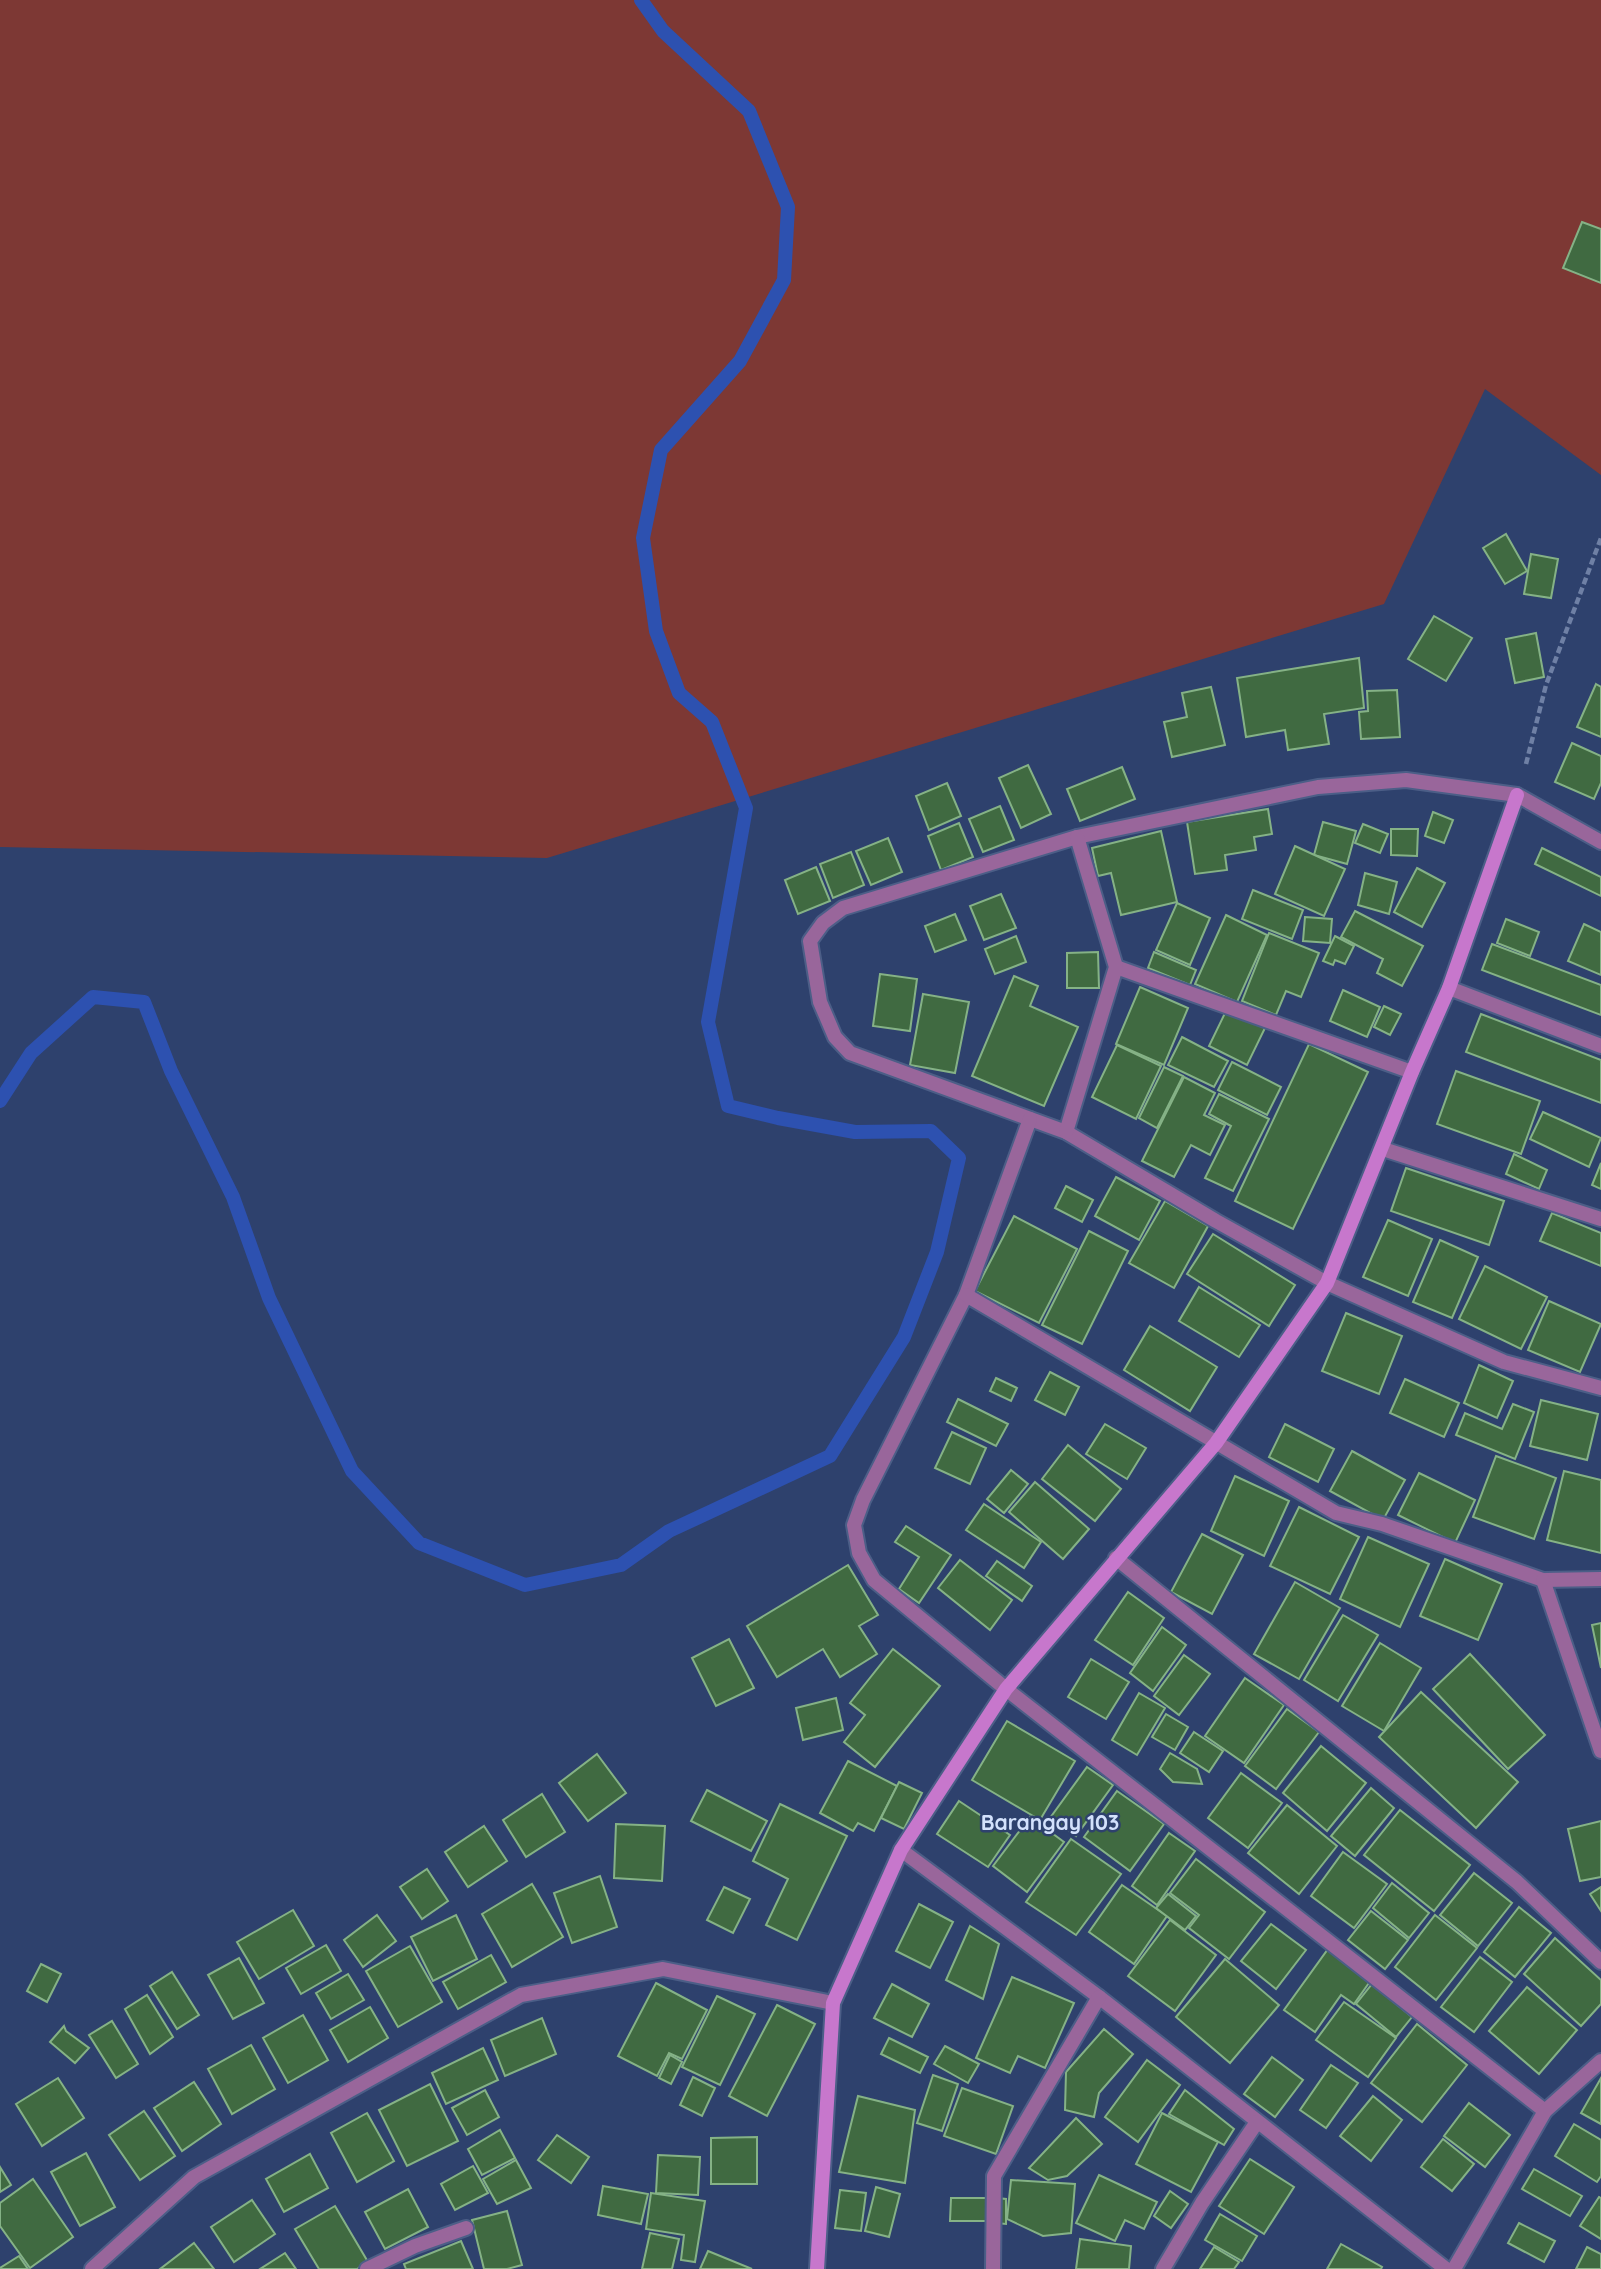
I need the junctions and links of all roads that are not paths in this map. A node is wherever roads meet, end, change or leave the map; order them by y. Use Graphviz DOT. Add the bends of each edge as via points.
graph roads {
  1 [pos="1517,795"];
  2 [pos="1077,837"];
  3 [pos="1601,842"];
  4 [pos="1116,967"];
  5 [pos="1449,988"];
  6 [pos="1601,1046"];
  7 [pos="1412,1072"];
  8 [pos="1030,1119"];
  9 [pos="1066,1132"];
  10 [pos="1383,1149"];
  11 [pos="1601,1219"];
  12 [pos="1327,1283"];
  13 [pos="966,1295"];
  14 [pos="1601,1388"];
  15 [pos="1216,1443"];
  16 [pos="1116,1558"];
  17 [pos="1601,1579"];
  18 [pos="1543,1580"];
  19 [pos="1006,1689"];
  20 [pos="1601,1751"];
  21 [pos="901,1850"];
  22 [pos="1601,1962"];
  23 [pos="1099,1997"];
  24 [pos="833,2003"];
  25 [pos="1601,2061"];
  26 [pos="1545,2111"];
  27 [pos="1257,2122"];
  28 [pos="466,2228"];
  29 [pos="92,2269"];
  30 [pos="367,2269"];
  31 [pos="817,2269"];
  32 [pos="993,2269"];
  33 [pos="1163,2269"];
  34 [pos="1446,2269"];
  35 [pos="1454,2269"];
  1 -- 2 [label="street" via="1406,780 1318,787"];
  1 -- 3 [label="street"];
  1 -- 5 [label="street"];
  2 -- 4 [label="street"];
  2 -- 8 [label="street" via="843,908 823,923 810,941 820,1002 835,1037 850,1054"];
  4 -- 7 [label="street"];
  4 -- 9 [label="street"];
  5 -- 6 [label="street"];
  5 -- 7 [label="street"];
  7 -- 10 [label="street"];
  8 -- 9 [label="street"];
  8 -- 13 [label="street"];
  9 -- 12 [label="street"];
  10 -- 11 [label="street"];
  10 -- 12 [label="street"];
  12 -- 14 [label="street" via="1504,1362"];
  12 -- 15 [label="street"];
  13 -- 15 [label="street"];
  13 -- 19 [label="street" via="854,1525 859,1553 874,1580"];
  15 -- 16 [label="street"];
  15 -- 18 [label="street" via="1336,1513 1382,1524"];
  16 -- 19 [label="street"];
  16 -- 22 [label="street" via="1517,1882"];
  17 -- 18 [label="street"];
  18 -- 20 [label="street"];
  19 -- 21 [label="street"];
  19 -- 26 [label="street"];
  21 -- 23 [label="street"];
  21 -- 24 [label="street"];
  23 -- 27 [label="street"];
  23 -- 32 [label="street" via="995,2176"];
  24 -- 29 [label="street" via="663,1969 521,1995 194,2177"];
  24 -- 31 [label="street"];
  25 -- 26 [label="street"];
  26 -- 35 [label="street"];
  27 -- 33 [label="street"];
  27 -- 34 [label="street"];
  28 -- 30 [label="street"];
}
